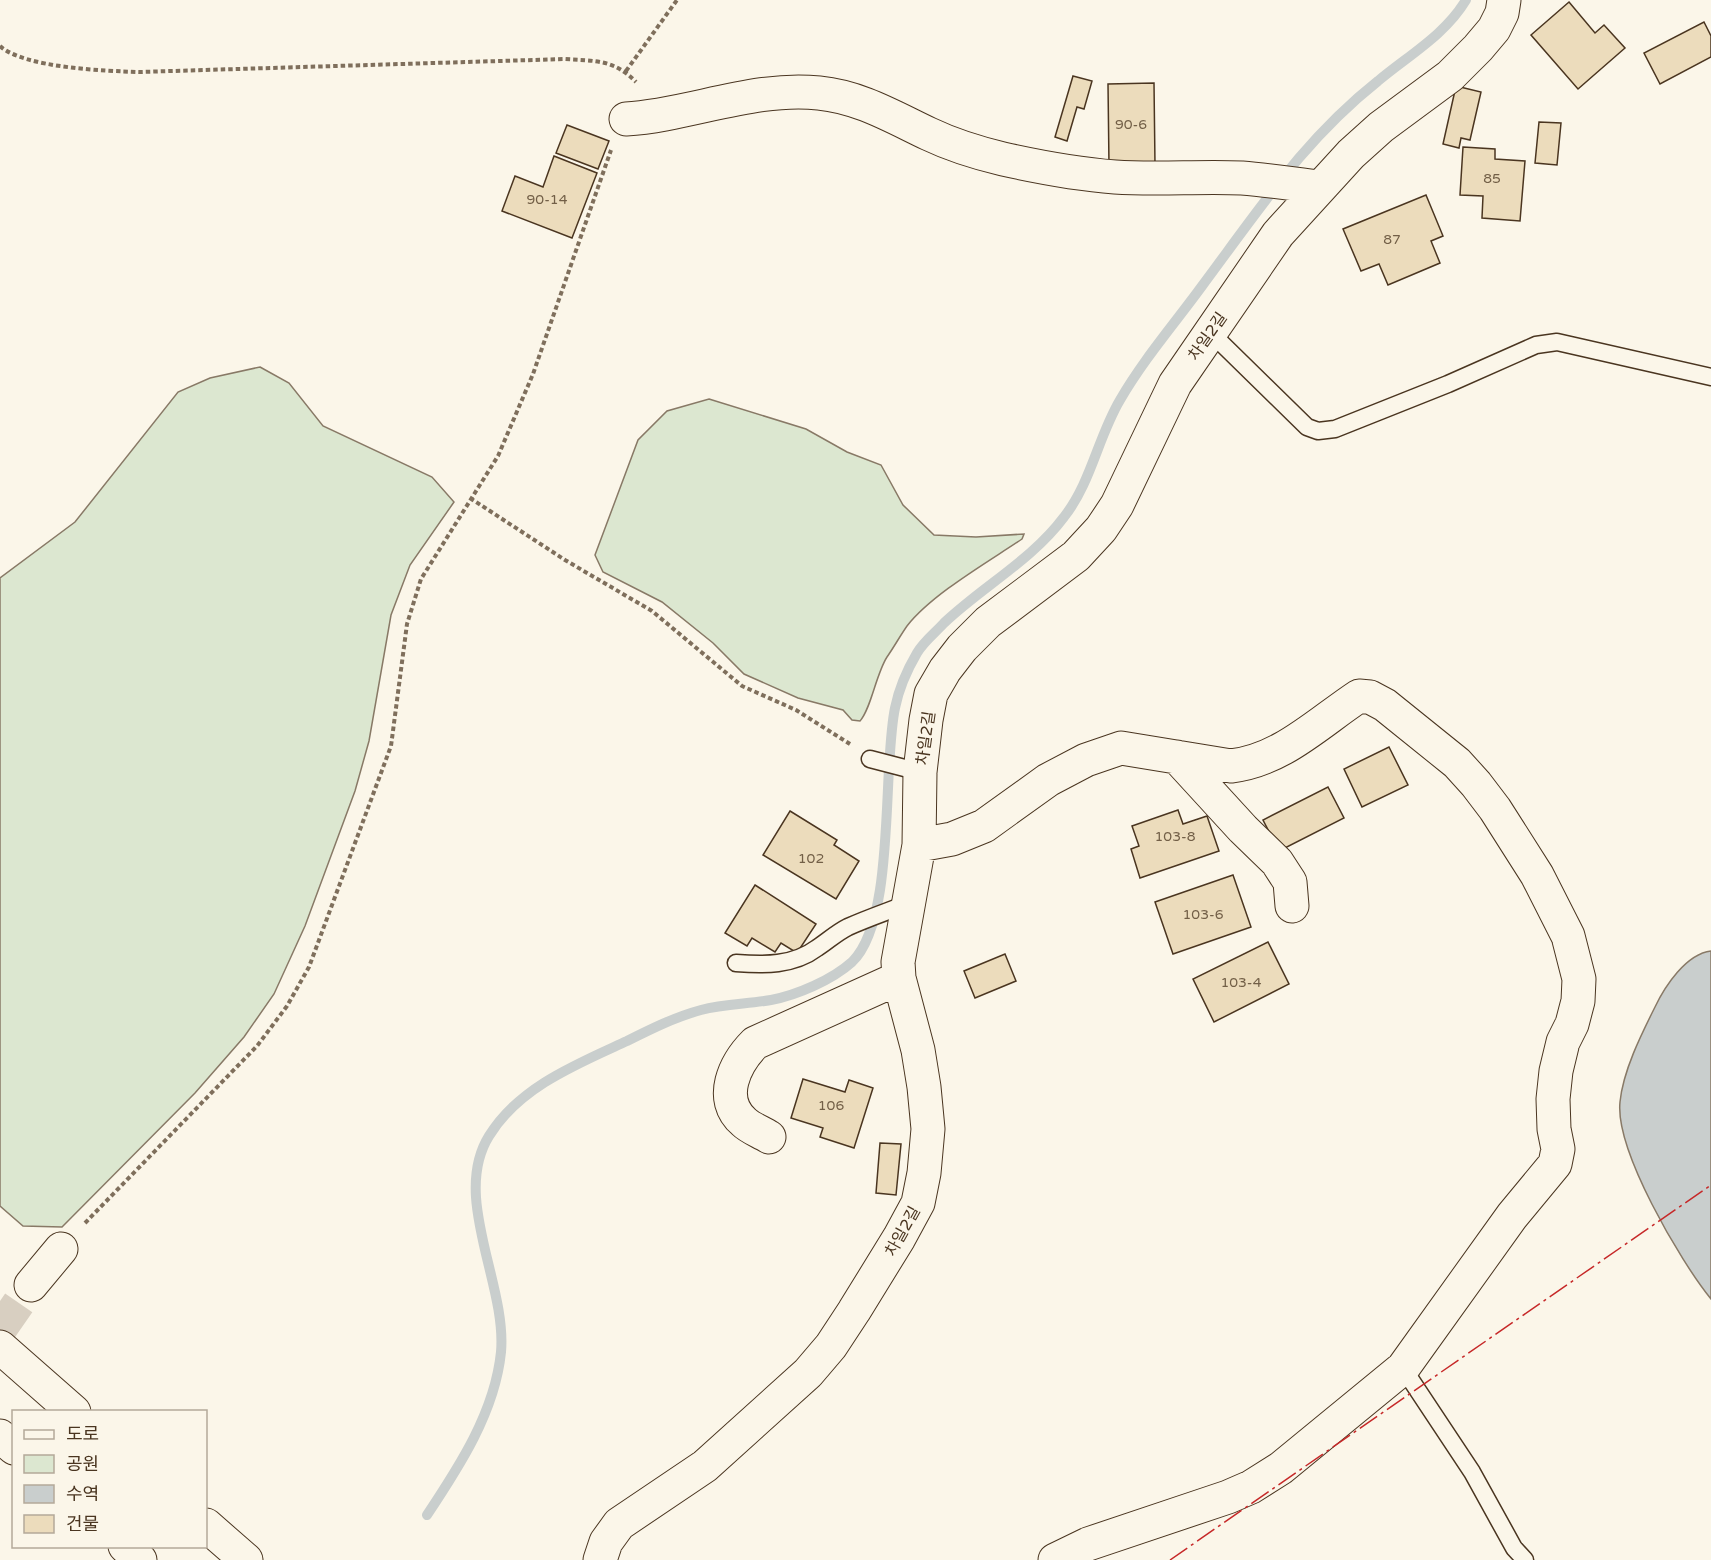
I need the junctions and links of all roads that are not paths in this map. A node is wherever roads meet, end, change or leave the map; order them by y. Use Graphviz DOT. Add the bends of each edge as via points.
graph roads {
  1 [pos="1504,0"];
  2 [pos="641,117"];
  3 [pos="1320,187"];
  4 [pos="1210,332"];
  5 [pos="1711,377"];
  6 [pos="1178,757"];
  7 [pos="870,759"];
  8 [pos="920,772"];
  9 [pos="919,845"];
  10 [pos="909,903"];
  11 [pos="1292,906"];
  12 [pos="736,963"];
  13 [pos="899,978"];
  14 [pos="769,1137"];
  15 [pos="61,1249"];
  16 [pos="31,1285"];
  17 [pos="0,1347"];
  18 [pos="1403,1368"];
  19 [pos="72,1410"];
  20 [pos="0,1436"];
  21 [pos="12,1446"];
  22 [pos="207,1526"];
  23 [pos="127,1548"];
  24 [pos="140,1560"];
  25 [pos="246,1560"];
  26 [pos="600,1560"];
  27 [pos="1055,1560"];
  28 [pos="1524,1560"];
  1 -- 3 [label="main road, 차일2길" via="1494,29 1478,48 1450,76 1381,127"];
  2 -- 3 [label="main road" via="779,93 819,93 857,100 963,147 1057,170 1116,177 1241,178"];
  3 -- 4 [label="main road, 차일2길" via="1278,234"];
  4 -- 5 [label="lane" via="1307,427 1318,431 1335,429 1536,345 1557,342"];
  4 -- 8 [label="main road, 차일2길" via="1175,384 1117,505 1101,529 1076,556 988,622 945,670 931,694"];
  6 -- 9 [label="main road" via="1121,748 1108,751 1048,780 984,826 952,839"];
  6 -- 11 [label="main road" via="1277,862 1290,882"];
  6 -- 18 [label="main road" via="1231,766 1247,764 1291,744 1359,696 1370,697 1420,732 1476,783 1537,875 1568,936 1579,979 1578,1001 1556,1071 1555,1164 1512,1216"];
  7 -- 8 [label="lane"];
  8 -- 9 [label="main road, 차일2길"];
  9 -- 10 [label="main road, 차일2길"];
  10 -- 12 [label="lane" via="849,927 790,962"];
  10 -- 13 [label="main road, 차일2길" via="900,945"];
  13 -- 14 [label="main road" via="755,1042 742,1056 730,1086 732,1106 743,1122"];
  13 -- 26 [label="main road, 차일2길" via="918,1050 928,1129 918,1203 854,1311 808,1373 705,1466 619,1524 606,1542"];
  15 -- 16 [label="main road"];
  17 -- 19 [label="main road"];
  18 -- 27 [label="main road" via="1281,1468 1251,1487 1088,1544"];
  18 -- 28 [label="lane" via="1473,1472"];
  20 -- 21 [label="main road"];
  22 -- 25 [label="main road"];
  23 -- 24 [label="main road"];
}
